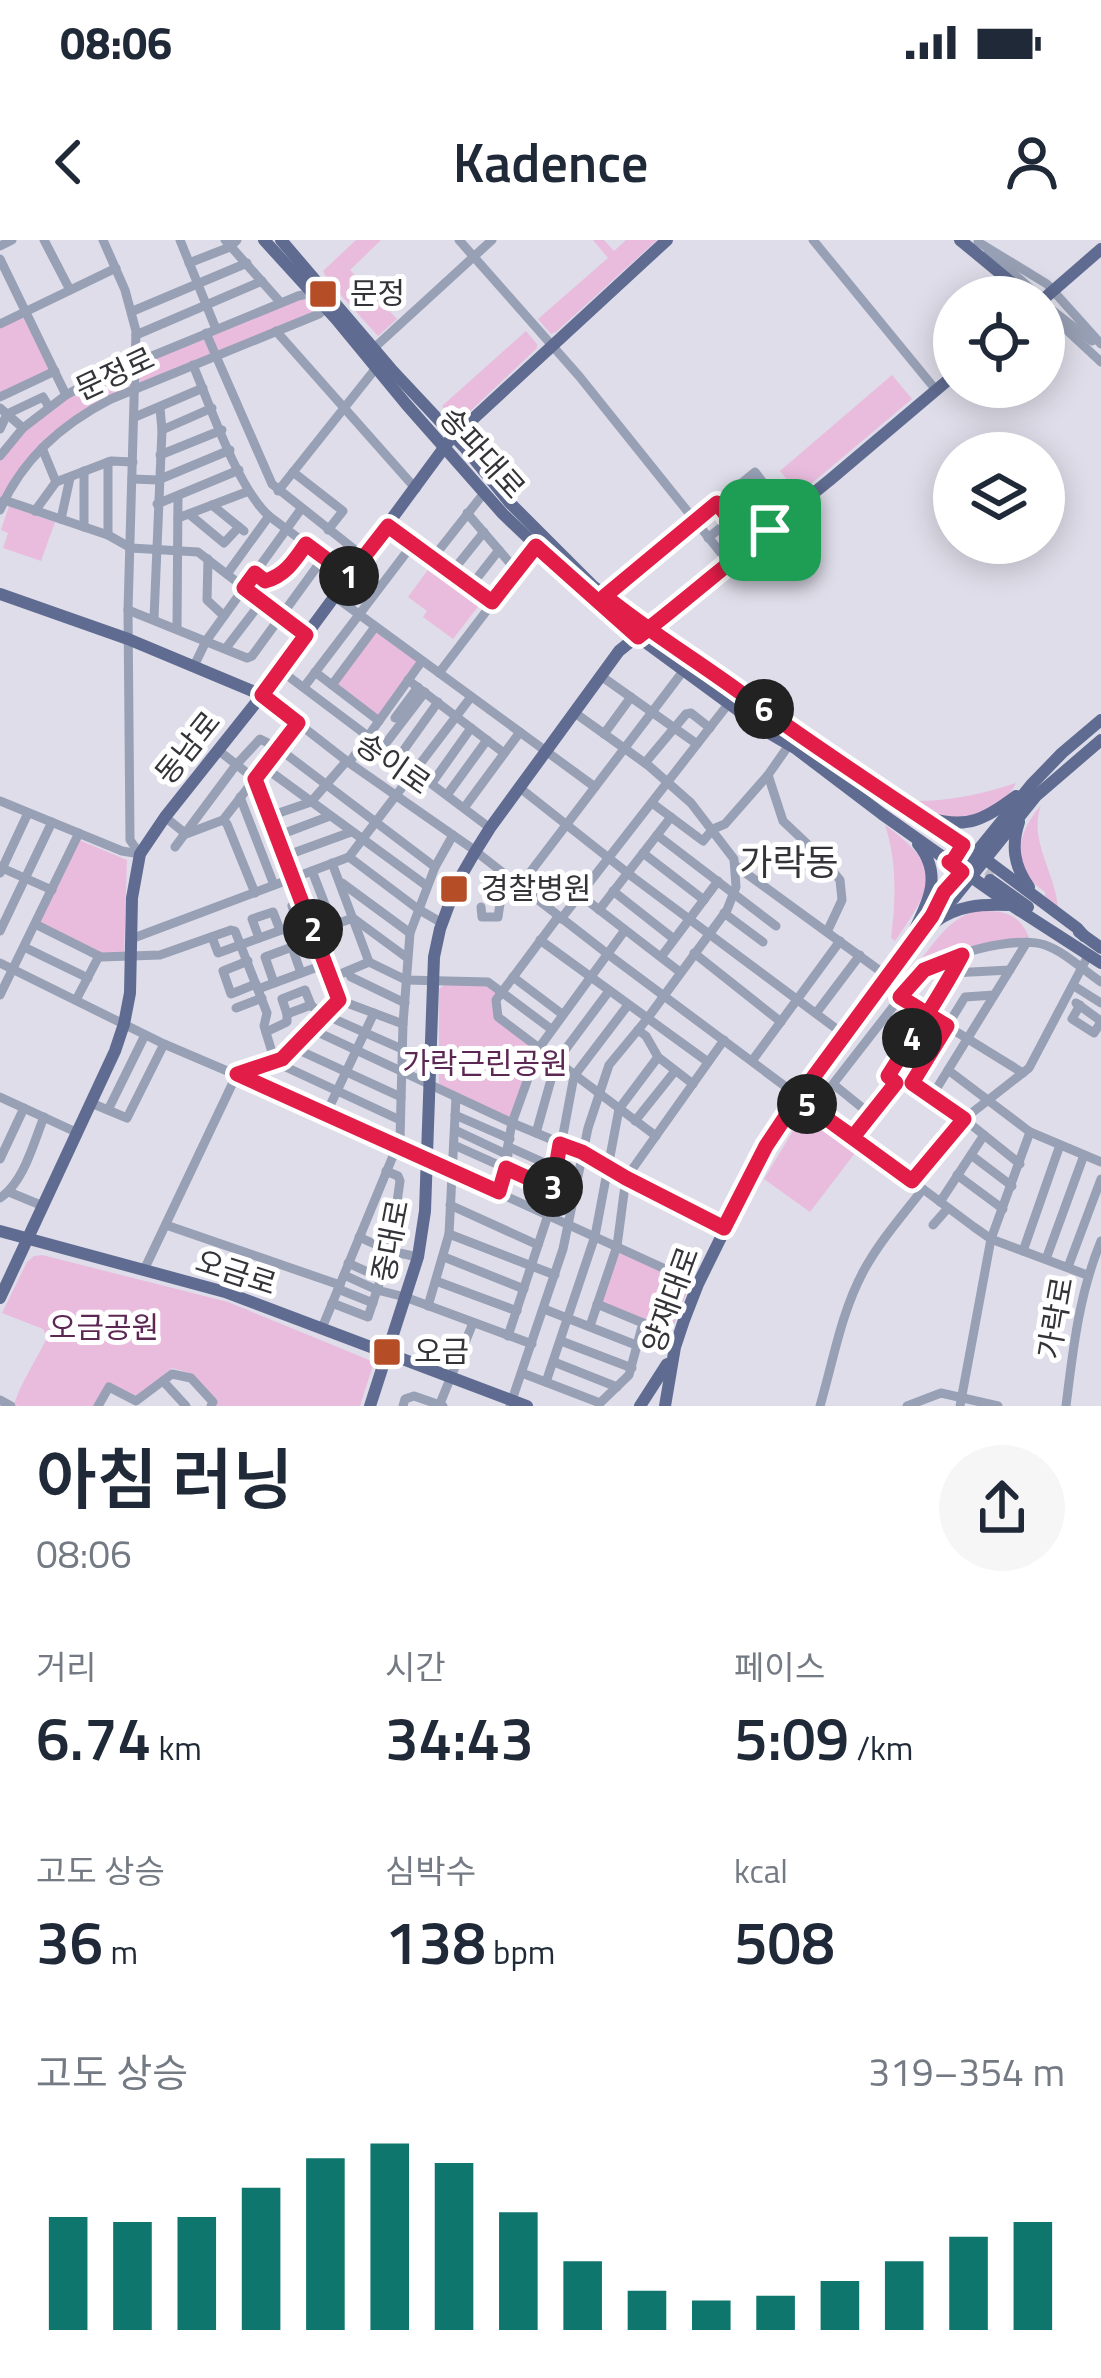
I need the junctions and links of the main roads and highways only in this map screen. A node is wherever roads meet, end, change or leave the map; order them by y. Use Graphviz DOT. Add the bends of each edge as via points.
graph roads {
  1 [pos="264,240"];
  2 [pos="280,240"];
  3 [pos="668,240"];
  4 [pos="960,240"];
  5 [pos="1101,249"];
  6 [pos="1008,276"];
  7 [pos="1064,276"];
  8 [pos="329,305"];
  9 [pos="933,393"];
  10 [pos="434,415"];
  11 [pos="471,420"];
  12 [pos="450,442"];
  13 [pos="462,467"];
  14 [pos="430,469"];
  15 [pos="0,594"];
  16 [pos="614,616"];
  17 [pos="643,633"];
  18 [pos="619,651"];
  19 [pos="262,695"];
  20 [pos="1101,730"];
  21 [pos="821,767"];
  22 [pos="848,767"];
  23 [pos="1040,784"];
  24 [pos="913,811"];
  25 [pos="902,828"];
  26 [pos="956,853"];
  27 [pos="982,871"];
  28 [pos="1041,901"];
  29 [pos="1011,905"];
  30 [pos="1084,936"];
  31 [pos="1097,955"];
  32 [pos="897,962"];
  33 [pos="0,1232"];
  34 [pos="28,1238"];
  35 [pos="0,1298"];
  36 [pos="676,1347"];
  37 [pos="386,1353"];
  38 [pos="669,1376"];
  39 [pos="511,1403"];
  40 [pos="370,1406"];
  41 [pos="527,1406"];
  42 [pos="640,1406"];
  43 [pos="665,1406"];
  44 [pos="676,1406"];
  1 -- 8 [label="main road, 송파대로"];
  2 -- 8 [label="main road, 송파대로"];
  3 -- 11 [label="main road, 동남로"];
  4 -- 6 [label="main road"];
  5 -- 7 [label="main road, bridge"];
  8 -- 10 [label="main road, 송파대로"];
  8 -- 12 [label="main road, 송파대로" via="376,368"];
  9 -- 17 [label="main road, 중대로"];
  10 -- 11 [label="main road"];
  10 -- 12 [label="main road, 송파대로"];
  11 -- 12 [label="main road, 동남로"];
  12 -- 13 [label="main road, 송파대로"];
  12 -- 14 [label="main road, 동남로"];
  12 -- 17 [label="main road, 송파대로"];
  13 -- 14 [label="main road"];
  13 -- 16 [label="main road, 송파대로"];
  14 -- 19 [label="main road, 동남로"];
  15 -- 19 [label="main road, 송이로"];
  16 -- 17 [label="main road, 송파대로"];
  16 -- 18 [label="main road"];
  17 -- 18 [label="main road, 중대로"];
  17 -- 21 [label="main road, 송파대로"];
  17 -- 22 [label="main road, 송파대로"];
  18 -- 37 [label="main road, 중대로" via="490,828 442,923 425,1211"];
  19 -- 34 [label="main road, 동남로" via="140,854 124,1024"];
  20 -- 23 [label="main road, 양재대로"];
  21 -- 25 [label="main road, 송파대로"];
  21 -- 26 [label="main road"];
  22 -- 24 [label="main road"];
  22 -- 26 [label="main road"];
  23 -- 24 [label="main road" via="973,821 949,824"];
  23 -- 27 [label="main road, 양재대로"];
  23 -- 28 [label="main road" via="1013,844 1020,875"];
  24 -- 26 [label="main road"];
  25 -- 26 [label="main road, 송파대로"];
  25 -- 32 [label="main road" via="930,863 932,890"];
  26 -- 27 [label="main road"];
  26 -- 27 [label="main road, 송파대로"];
  27 -- 28 [label="main road"];
  27 -- 29 [label="main road, 송파대로"];
  27 -- 30 [label="main road"];
  27 -- 31 [label="main road"];
  27 -- 32 [label="main road, 양재대로" via="944,892"];
  28 -- 30 [label="main road"];
  29 -- 31 [label="main road, 송파대로"];
  29 -- 32 [label="main road" via="940,917"];
  30 -- 31 [label="main road"];
  32 -- 36 [label="main road, 양재대로" via="766,1146"];
  33 -- 34 [label="main road, 오금로"];
  34 -- 35 [label="main road, 동남로"];
  34 -- 37 [label="main road, 오금로" via="225,1292"];
  36 -- 38 [label="main road, 양재대로"];
  36 -- 42 [label="main road"];
  37 -- 39 [label="main road, 오금로"];
  37 -- 40 [label="main road, 중대로"];
  38 -- 43 [label="main road, 양재대로"];
  38 -- 44 [label="main road"];
  39 -- 41 [label="main road, 오금로"];
}
